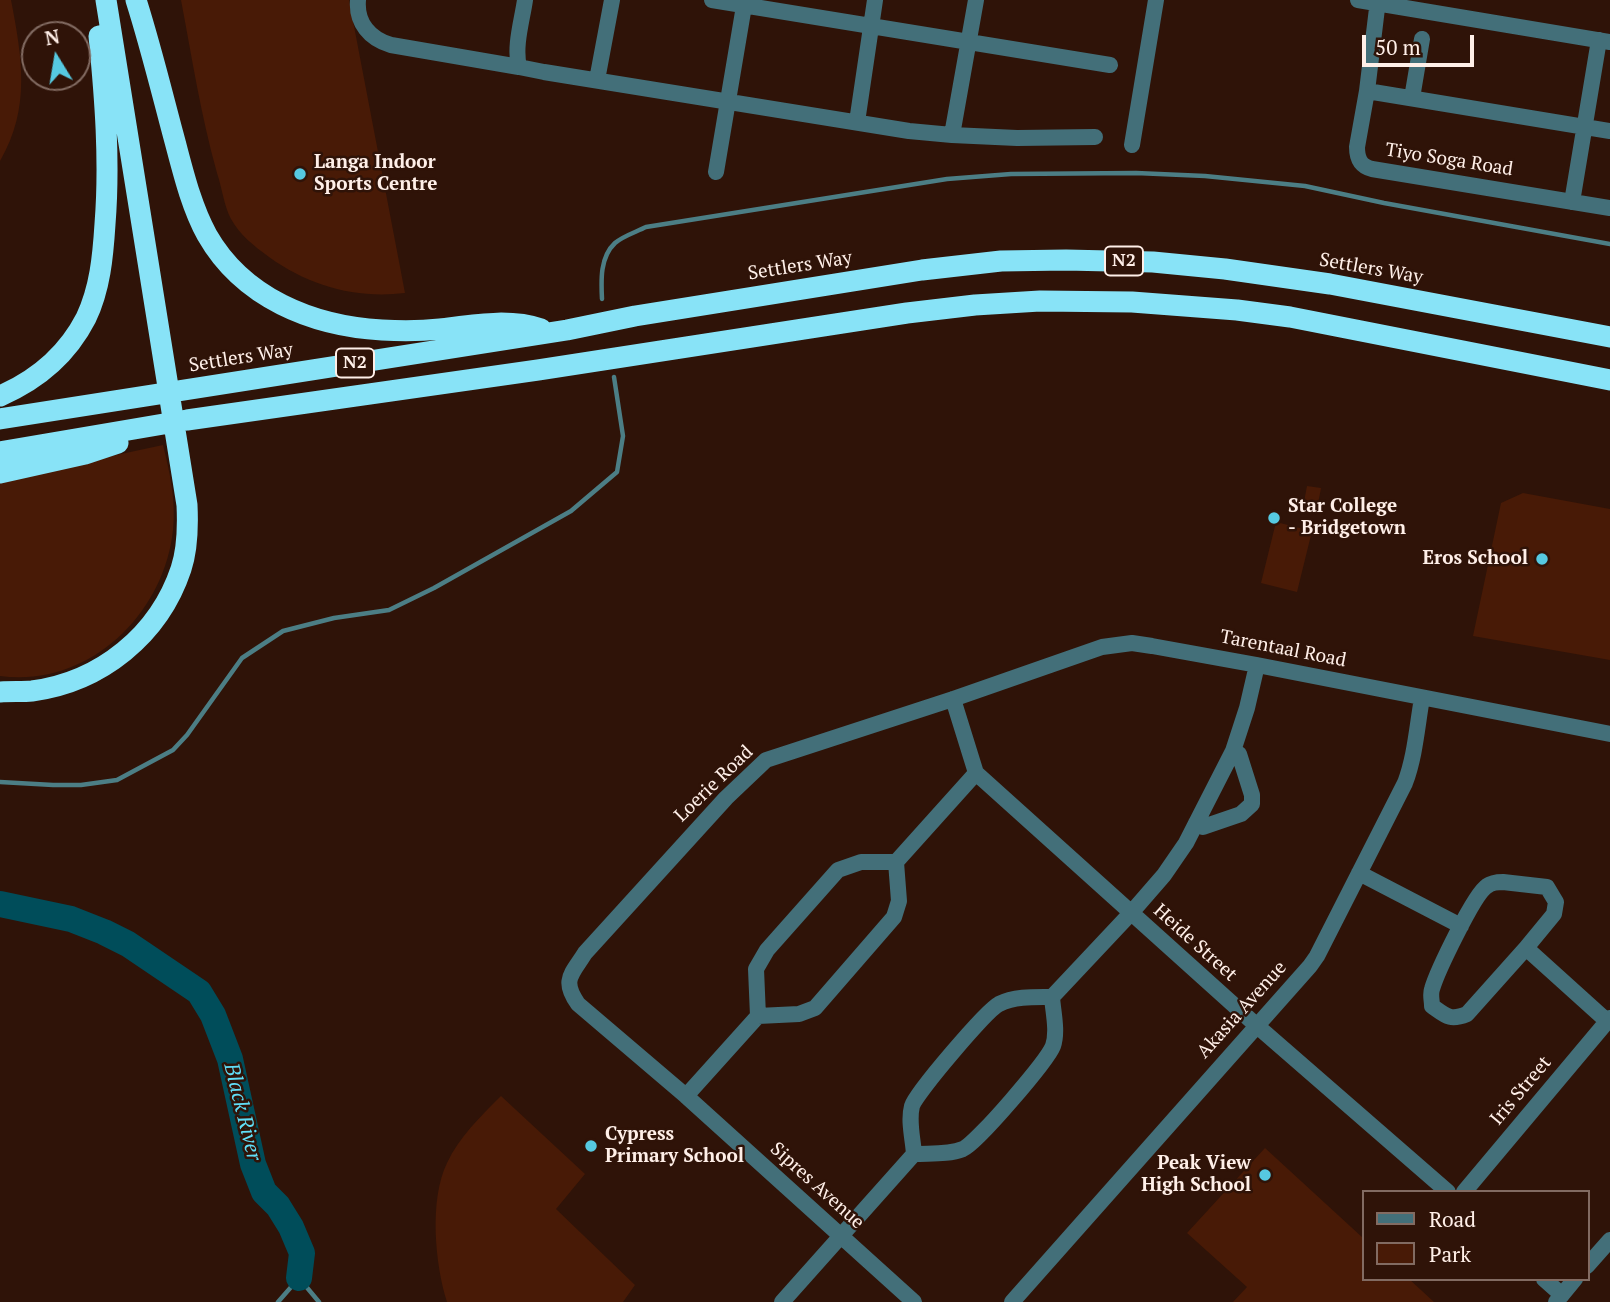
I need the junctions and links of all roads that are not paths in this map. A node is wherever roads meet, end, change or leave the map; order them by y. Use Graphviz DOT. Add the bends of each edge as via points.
graph roads {
  1 [pos="96,0"];
  2 [pos="106,0"];
  3 [pos="136,0"];
  4 [pos="358,0"];
  5 [pos="525,0"];
  6 [pos="612,0"];
  7 [pos="712,0"];
  8 [pos="875,0"];
  9 [pos="976,0"];
  10 [pos="1156,0"];
  11 [pos="1358,0"];
  12 [pos="1377,2"];
  13 [pos="745,3"];
  14 [pos="871,26"];
  15 [pos="1422,39"];
  16 [pos="1605,41"];
  17 [pos="968,42"];
  18 [pos="1110,65"];
  19 [pos="519,67"];
  20 [pos="597,80"];
  21 [pos="1367,91"];
  22 [pos="1412,99"];
  23 [pos="728,101"];
  24 [pos="857,122"];
  25 [pos="1585,127"];
  26 [pos="1610,131"];
  27 [pos="952,135"];
  28 [pos="1095,137"];
  29 [pos="1132,145"];
  30 [pos="716,172"];
  31 [pos="1572,202"];
  32 [pos="1610,208"];
  33 [pos="559,331"];
  34 [pos="1610,337"];
  35 [pos="1610,380"];
  36 [pos="0,396"];
  37 [pos="0,419"];
  38 [pos="187,420"];
  39 [pos="0,452"];
  40 [pos="0,473"];
  41 [pos="1257,665"];
  42 [pos="0,683"];
  43 [pos="32,691"];
  44 [pos="0,692"];
  45 [pos="1422,698"];
  46 [pos="953,699"];
  47 [pos="1610,734"];
  48 [pos="1233,751"];
  49 [pos="976,773"];
  50 [pos="1196,823"];
  51 [pos="896,862"];
  52 [pos="1359,873"];
  53 [pos="1131,913"];
  54 [pos="1461,926"];
  55 [pos="1526,948"];
  56 [pos="569,988"];
  57 [pos="1052,997"];
  58 [pos="758,1016"];
  59 [pos="1608,1020"];
  60 [pos="1256,1026"];
  61 [pos="686,1096"];
  62 [pos="914,1154"];
  63 [pos="1446,1190"];
  64 [pos="1466,1190"];
  65 [pos="841,1236"];
  66 [pos="1610,1240"];
  67 [pos="1589,1264"];
  68 [pos="1546,1281"];
  69 [pos="1573,1281"];
  70 [pos="1559,1298"];
  71 [pos="782,1302"];
  72 [pos="914,1302"];
  73 [pos="1012,1302"];
  1 -- 36 [label="highway" via="108,172 101,269 86,317 73,339 35,378"];
  2 -- 43 [label="highway" via="184,481 186,549 172,591 142,636 103,667"];
  3 -- 33 [label="highway" via="199,219 219,254 246,283 290,309 363,329 412,331 510,323"];
  4 -- 19 [label="street" via="362,24 382,43"];
  5 -- 19 [label="street"];
  6 -- 20 [label="street"];
  7 -- 13 [label="street"];
  8 -- 14 [label="street"];
  9 -- 17 [label="street"];
  10 -- 29 [label="street"];
  11 -- 12 [label="street"];
  12 -- 16 [label="street"];
  12 -- 21 [label="street, Tiyo Soga Road"];
  13 -- 14 [label="street"];
  13 -- 23 [label="street"];
  14 -- 17 [label="street"];
  14 -- 24 [label="street"];
  15 -- 22 [label="street"];
  16 -- 25 [label="street"];
  17 -- 18 [label="street"];
  17 -- 27 [label="street"];
  19 -- 20 [label="street"];
  20 -- 23 [label="street"];
  21 -- 22 [label="street"];
  21 -- 31 [label="street, Tiyo Soga Road" via="1357,155 1366,167"];
  22 -- 25 [label="street"];
  23 -- 24 [label="street"];
  23 -- 30 [label="street"];
  24 -- 27 [label="street"];
  25 -- 26 [label="street"];
  25 -- 31 [label="street"];
  27 -- 28 [label="street"];
  31 -- 32 [label="street, Tiyo Soga Road"];
  33 -- 34 [label="highway, Settlers Way / N2" via="975,264 1136,261 1330,284"];
  33 -- 37 [label="highway, Settlers Way / N2"];
  35 -- 38 [label="highway, N2" via="1290,317 1132,302 1040,301 907,313"];
  38 -- 39 [label="highway, N2"];
  38 -- 40 [label="highway" via="85,454"];
  41 -- 45 [label="street, Tarentaal Road"];
  41 -- 46 [label="street, Tarentaal Road" via="1115,644"];
  41 -- 48 [label="street"];
  42 -- 43 [label="highway"];
  43 -- 44 [label="highway"];
  45 -- 47 [label="street, Tarentaal Road"];
  45 -- 52 [label="street, Akasia Avenue" via="1409,772"];
  46 -- 49 [label="street"];
  46 -- 56 [label="street, Loerie Road" via="766,760 584,953 568,980"];
  48 -- 50 [label="street"];
  48 -- 50 [label="street" via="1239,754 1252,804 1241,814 1203,827"];
  49 -- 51 [label="street"];
  49 -- 53 [label="street, Heide Street"];
  50 -- 53 [label="street" via="1168,869"];
  51 -- 58 [label="street" via="900,901 894,918 815,1008 799,1014"];
  51 -- 58 [label="street" via="861,862 838,870 767,950 756,969"];
  52 -- 54 [label="street"];
  52 -- 60 [label="street, Akasia Avenue" via="1317,956"];
  53 -- 57 [label="street"];
  53 -- 60 [label="street, Heide Street"];
  54 -- 55 [label="street" via="1489,884 1503,881 1547,887 1556,902 1554,914"];
  54 -- 55 [label="street" via="1431,992 1432,1006 1444,1015 1457,1018 1467,1014"];
  55 -- 59 [label="street"];
  56 -- 61 [label="street, Sipres Avenue" via="578,1004"];
  57 -- 62 [label="street" via="1051,1049 990,1125 964,1148"];
  57 -- 62 [label="street" via="998,1005 926,1083 911,1112"];
  58 -- 61 [label="street"];
  59 -- 64 [label="street, Iris Street"];
  60 -- 63 [label="street, Heide Street"];
  60 -- 73 [label="street, Akasia Avenue"];
  61 -- 65 [label="street, Sipres Avenue"];
  62 -- 65 [label="street"];
  65 -- 71 [label="street"];
  65 -- 72 [label="street, Sipres Avenue"];
  66 -- 67 [label="street"];
  68 -- 70 [label="street"];
  69 -- 70 [label="street"];
}
